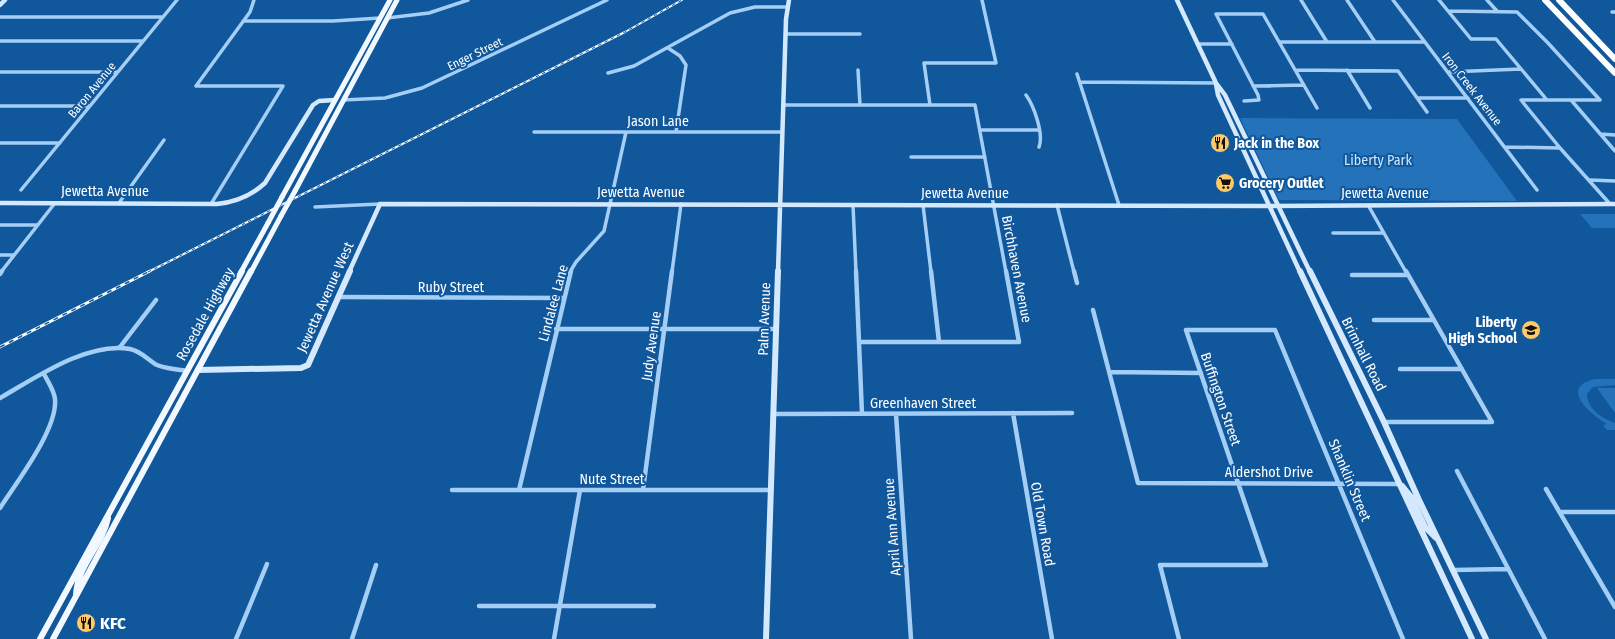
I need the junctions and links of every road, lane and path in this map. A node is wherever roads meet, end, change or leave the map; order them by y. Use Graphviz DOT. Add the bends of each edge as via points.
graph roads {
  1 [pos="5,0"];
  2 [pos="177,0"];
  3 [pos="254,0"];
  4 [pos="390,0"];
  5 [pos="396,0"];
  6 [pos="468,0"];
  7 [pos="607,0"];
  8 [pos="789,0"];
  9 [pos="982,0"];
  10 [pos="1177,0"];
  11 [pos="1301,0"];
  12 [pos="1347,0"];
  13 [pos="1392,0"];
  14 [pos="1439,0"];
  15 [pos="1487,0"];
  16 [pos="1545,0"];
  17 [pos="1560,0"];
  18 [pos="0,5"];
  19 [pos="787,7"];
  20 [pos="1448,11"];
  21 [pos="1497,12"];
  22 [pos="0,17"];
  23 [pos="163,17"];
  24 [pos="380,18"];
  25 [pos="387,18"];
  26 [pos="243,21"];
  27 [pos="786,34"];
  28 [pos="860,34"];
  29 [pos="0,41"];
  30 [pos="143,42"];
  31 [pos="1279,42"];
  32 [pos="1327,42"];
  33 [pos="1376,42"];
  34 [pos="1424,42"];
  35 [pos="1198,44"];
  36 [pos="1232,44"];
  37 [pos="371,48"];
  38 [pos="668,48"];
  39 [pos="1615,59"];
  40 [pos="1521,69"];
  41 [pos="352,70"];
  42 [pos="858,70"];
  43 [pos="1295,70"];
  44 [pos="1346,70"];
  45 [pos="0,72"];
  46 [pos="118,72"];
  47 [pos="1448,72"];
  48 [pos="608,73"];
  49 [pos="1615,73"];
  50 [pos="1077,74"];
  51 [pos="1080,82"];
  52 [pos="1216,83"];
  53 [pos="1304,85"];
  54 [pos="1253,86"];
  55 [pos="1026,94"];
  56 [pos="1417,98"];
  57 [pos="1468,98"];
  58 [pos="335,100"];
  59 [pos="343,100"];
  60 [pos="1547,100"];
  61 [pos="1571,100"];
  62 [pos="1244,101"];
  63 [pos="783,105"];
  64 [pos="860,105"];
  65 [pos="930,105"];
  66 [pos="0,106"];
  67 [pos="90,106"];
  68 [pos="1223,106"];
  69 [pos="1317,108"];
  70 [pos="1370,108"];
  71 [pos="1427,112"];
  72 [pos="1240,127"];
  73 [pos="980,130"];
  74 [pos="1039,130"];
  75 [pos="534,132"];
  76 [pos="626,132"];
  77 [pos="676,132"];
  78 [pos="782,132"];
  79 [pos="1600,134"];
  80 [pos="1615,135"];
  81 [pos="1237,138"];
  82 [pos="164,140"];
  83 [pos="60,143"];
  84 [pos="1,144"];
  85 [pos="1038,147"];
  86 [pos="1506,147"];
  87 [pos="1560,148"];
  88 [pos="1615,151"];
  89 [pos="315,155"];
  90 [pos="911,157"];
  91 [pos="985,157"];
  92 [pos="1258,163"];
  93 [pos="1590,180"];
  94 [pos="1615,181"];
  95 [pos="21,190"];
  96 [pos="1537,190"];
  97 [pos="0,203"];
  98 [pos="55,203"];
  99 [pos="119,203"];
  100 [pos="211,204"];
  101 [pos="380,204"];
  102 [pos="611,204"];
  103 [pos="681,204"];
  104 [pos="1612,204"];
  105 [pos="779,205"];
  106 [pos="853,205"];
  107 [pos="923,205"];
  108 [pos="994,205"];
  109 [pos="1058,205"];
  110 [pos="1119,205"];
  111 [pos="1368,205"];
  112 [pos="1268,206"];
  113 [pos="1279,206"];
  114 [pos="315,207"];
  115 [pos="0,225"];
  116 [pos="38,225"];
  117 [pos="1333,233"];
  118 [pos="1384,233"];
  119 [pos="0,255"];
  120 [pos="14,256"];
  121 [pos="0,274"];
  122 [pos="1352,275"];
  123 [pos="1408,275"];
  124 [pos="236,281"];
  125 [pos="1077,283"];
  126 [pos="338,298"];
  127 [pos="563,298"];
  128 [pos="156,300"];
  129 [pos="1093,310"];
  130 [pos="1374,320"];
  131 [pos="1434,320"];
  132 [pos="556,329"];
  133 [pos="664,329"];
  134 [pos="776,329"];
  135 [pos="1275,330"];
  136 [pos="859,342"];
  137 [pos="939,342"];
  138 [pos="120,348"];
  139 [pos="1400,369"];
  140 [pos="1462,369"];
  141 [pos="198,370"];
  142 [pos="187,371"];
  143 [pos="1109,372"];
  144 [pos="1201,373"];
  145 [pos="44,374"];
  146 [pos="0,398"];
  147 [pos="1013,413"];
  148 [pos="1072,413"];
  149 [pos="773,414"];
  150 [pos="862,414"];
  151 [pos="896,414"];
  152 [pos="1384,422"];
  153 [pos="164,433"];
  154 [pos="1458,471"];
  155 [pos="1238,483"];
  156 [pos="1339,483"];
  157 [pos="1399,484"];
  158 [pos="1546,489"];
  159 [pos="452,490"];
  160 [pos="519,490"];
  161 [pos="580,490"];
  162 [pos="643,490"];
  163 [pos="771,490"];
  164 [pos="0,508"];
  165 [pos="110,511"];
  166 [pos="1560,512"];
  167 [pos="1615,512"];
  168 [pos="1439,541"];
  169 [pos="267,564"];
  170 [pos="376,565"];
  171 [pos="1508,569"];
  172 [pos="1453,570"];
  173 [pos="76,596"];
  174 [pos="479,606"];
  175 [pos="560,606"];
  176 [pos="654,606"];
  177 [pos="1615,607"];
  178 [pos="40,639"];
  179 [pos="53,639"];
  180 [pos="236,639"];
  181 [pos="352,639"];
  182 [pos="554,639"];
  183 [pos="766,639"];
  184 [pos="911,639"];
  185 [pos="1052,639"];
  186 [pos="1179,639"];
  187 [pos="1402,639"];
  188 [pos="1472,639"];
  189 [pos="1486,639"];
  190 [pos="1545,639"];
  1 -- 18 [label="street"];
  2 -- 23 [label="street, Baron Avenue"];
  3 -- 26 [label="street" via="250,12"];
  4 -- 24 [label="main road, Rosedale Highway"];
  4 -- 25 [label="main road" via="384,15"];
  5 -- 25 [label="main road, Rosedale Highway"];
  6 -- 25 [label="street" via="430,14"];
  7 -- 59 [label="street, Enger Street" via="422,88 385,98"];
  8 -- 19 [label="street, Palm Avenue"];
  9 -- 65 [label="street" via="996,63 924,63"];
  10 -- 35 [label="street, Brimhall Road"];
  11 -- 32 [label="street"];
  12 -- 33 [label="street"];
  13 -- 34 [label="street, Iron Creek Avenue"];
  14 -- 20 [label="street"];
  15 -- 21 [label="street"];
  16 -- 49 [label="highway"];
  17 -- 39 [label="highway"];
  19 -- 27 [label="street, Palm Avenue"];
  19 -- 38 [label="street" via="736,11"];
  20 -- 21 [label="street"];
  20 -- 40 [label="street" via="1471,39 1496,39"];
  21 -- 61 [label="street" via="1517,12 1600,100"];
  22 -- 23 [label="street"];
  23 -- 30 [label="street, Baron Avenue"];
  24 -- 26 [label="street"];
  24 -- 37 [label="main road" via="382,22"];
  24 -- 41 [label="main road, Rosedale Highway"];
  25 -- 37 [label="main road, Rosedale Highway"];
  26 -- 100 [label="street" via="196,86 283,86"];
  27 -- 28 [label="street"];
  27 -- 63 [label="street, Palm Avenue"];
  29 -- 30 [label="street"];
  30 -- 46 [label="street, Baron Avenue"];
  31 -- 32 [label="street"];
  31 -- 36 [label="street" via="1263,14 1216,14"];
  31 -- 43 [label="street"];
  32 -- 33 [label="street"];
  33 -- 34 [label="street"];
  34 -- 47 [label="street, Iron Creek Avenue"];
  35 -- 36 [label="street"];
  35 -- 52 [label="street, Brimhall Road"];
  36 -- 54 [label="street"];
  37 -- 59 [label="main road, Rosedale Highway"];
  38 -- 48 [label="street" via="629,68"];
  38 -- 77 [label="street" via="680,56 686,65"];
  40 -- 47 [label="street"];
  40 -- 60 [label="street"];
  41 -- 58 [label="main road, Rosedale Highway"];
  41 -- 59 [label="main road" via="352,75 340,97"];
  42 -- 64 [label="street"];
  43 -- 44 [label="street"];
  43 -- 53 [label="street"];
  44 -- 56 [label="street" via="1398,71"];
  44 -- 70 [label="street"];
  45 -- 46 [label="street"];
  46 -- 67 [label="street, Baron Avenue"];
  47 -- 57 [label="street, Iron Creek Avenue"];
  50 -- 51 [label="street"];
  51 -- 52 [label="street"];
  51 -- 110 [label="street"];
  52 -- 68 [label="street, Brimhall Road"];
  52 -- 72 [label="street, Brimhall Road" via="1225,95"];
  53 -- 54 [label="street"];
  53 -- 69 [label="street"];
  54 -- 62 [label="street" via="1259,100"];
  55 -- 74 [label="street" via="1031,100"];
  56 -- 57 [label="street"];
  56 -- 71 [label="street"];
  57 -- 86 [label="street, Iron Creek Avenue"];
  58 -- 89 [label="main road" via="337,106 316,144"];
  58 -- 100 [label="street, Jewetta Avenue" via="319,101 312,106 261,187 239,200"];
  58 -- 124 [label="main road, Rosedale Highway, bridge"];
  59 -- 89 [label="main road, Rosedale Highway"];
  60 -- 61 [label="street"];
  60 -- 87 [label="street" via="1521,100"];
  61 -- 79 [label="street"];
  63 -- 64 [label="street"];
  63 -- 78 [label="street, Palm Avenue"];
  64 -- 65 [label="street"];
  65 -- 73 [label="street, Birchhaven Avenue" via="975,105"];
  66 -- 67 [label="street"];
  67 -- 83 [label="street, Baron Avenue"];
  68 -- 72 [label="street"];
  68 -- 81 [label="street, Brimhall Road"];
  72 -- 92 [label="street, Brimhall Road"];
  73 -- 74 [label="street"];
  73 -- 91 [label="street, Birchhaven Avenue"];
  74 -- 85 [label="street" via="1041,142"];
  75 -- 76 [label="street, Jason Lane"];
  76 -- 77 [label="street, Jason Lane"];
  76 -- 102 [label="street, Lindalee Lane"];
  77 -- 78 [label="street, Jason Lane"];
  78 -- 105 [label="street, Palm Avenue"];
  79 -- 80 [label="street"];
  79 -- 88 [label="street"];
  81 -- 92 [label="street" via="1243,141 1251,157"];
  81 -- 112 [label="street, Brimhall Road"];
  82 -- 99 [label="street"];
  83 -- 84 [label="street"];
  83 -- 95 [label="street, Baron Avenue"];
  86 -- 87 [label="street"];
  86 -- 96 [label="street, Iron Creek Avenue"];
  87 -- 93 [label="street"];
  89 -- 141 [label="main road, Rosedale Highway, bridge"];
  90 -- 91 [label="street"];
  91 -- 108 [label="street, Birchhaven Avenue"];
  92 -- 113 [label="street, Brimhall Road"];
  93 -- 94 [label="street"];
  93 -- 104 [label="street"];
  97 -- 98 [label="street, Jewetta Avenue"];
  98 -- 99 [label="street, Jewetta Avenue"];
  98 -- 116 [label="street"];
  99 -- 100 [label="street, Jewetta Avenue"];
  101 -- 102 [label="street, Jewetta Avenue"];
  101 -- 114 [label="street, Jewetta Avenue"];
  101 -- 126 [label="street, Jewetta Avenue West"];
  102 -- 103 [label="street, Jewetta Avenue"];
  102 -- 127 [label="street, Lindalee Lane" via="606,227 601,236 578,258 571,269"];
  103 -- 105 [label="street, Jewetta Avenue"];
  103 -- 133 [label="street, Judy Avenue"];
  104 -- 111 [label="street, Jewetta Avenue"];
  105 -- 106 [label="street, Jewetta Avenue"];
  105 -- 134 [label="street, Palm Avenue"];
  106 -- 107 [label="street, Jewetta Avenue"];
  106 -- 136 [label="street"];
  107 -- 108 [label="street, Jewetta Avenue"];
  107 -- 137 [label="street"];
  108 -- 109 [label="street, Jewetta Avenue"];
  108 -- 137 [label="street, Birchhaven Avenue" via="1019,342"];
  109 -- 110 [label="street, Jewetta Avenue"];
  109 -- 125 [label="street"];
  110 -- 112 [label="street, Jewetta Avenue"];
  111 -- 113 [label="street, Jewetta Avenue"];
  111 -- 118 [label="street"];
  112 -- 113 [label="street, Jewetta Avenue"];
  112 -- 157 [label="street, Brimhall Road"];
  113 -- 152 [label="street, Brimhall Road"];
  115 -- 116 [label="street"];
  116 -- 120 [label="street"];
  117 -- 118 [label="street"];
  118 -- 123 [label="street"];
  119 -- 120 [label="street"];
  120 -- 121 [label="street"];
  122 -- 123 [label="street"];
  123 -- 131 [label="street"];
  124 -- 141 [label="main road" via="231,298 196,364 195,368"];
  124 -- 142 [label="main road, Rosedale Highway"];
  126 -- 127 [label="street, Ruby Street"];
  126 -- 141 [label="street, Jewetta Avenue West" via="308,365 301,368"];
  127 -- 132 [label="street, Lindalee Lane"];
  128 -- 138 [label="street"];
  129 -- 143 [label="street"];
  130 -- 131 [label="street"];
  131 -- 140 [label="street"];
  132 -- 133 [label="street"];
  132 -- 160 [label="street, Lindalee Lane"];
  133 -- 134 [label="street"];
  133 -- 162 [label="street, Judy Avenue"];
  134 -- 149 [label="street, Palm Avenue"];
  135 -- 144 [label="street, Buffington Street" via="1186,330"];
  135 -- 156 [label="street, Shanklin Street"];
  136 -- 137 [label="street"];
  136 -- 150 [label="street"];
  138 -- 142 [label="street" via="135,350 160,366"];
  138 -- 145 [label="street" via="105,348 86,354"];
  139 -- 140 [label="street"];
  140 -- 152 [label="street" via="1492,422"];
  141 -- 153 [label="main road, Rosedale Highway"];
  142 -- 153 [label="main road" via="191,374 190,377 167,420"];
  142 -- 165 [label="main road, Rosedale Highway"];
  143 -- 144 [label="street"];
  143 -- 155 [label="street, Aldershot Drive" via="1138,483"];
  144 -- 155 [label="street, Buffington Street"];
  145 -- 146 [label="street"];
  145 -- 164 [label="street" via="55,396 52,423"];
  147 -- 148 [label="street, Greenhaven Street"];
  147 -- 151 [label="street, Greenhaven Street"];
  147 -- 185 [label="street, Old Town Road"];
  149 -- 150 [label="street, Greenhaven Street"];
  149 -- 163 [label="street, Palm Avenue"];
  150 -- 151 [label="street, Greenhaven Street"];
  151 -- 184 [label="street, April Ann Avenue"];
  152 -- 168 [label="street, Brimhall Road"];
  153 -- 173 [label="main road, Rosedale Highway"];
  154 -- 171 [label="street"];
  155 -- 156 [label="street, Aldershot Drive"];
  155 -- 186 [label="street, Buffington Street" via="1266,565 1160,565"];
  156 -- 157 [label="street, Aldershot Drive"];
  156 -- 187 [label="street, Shanklin Street"];
  157 -- 168 [label="street" via="1411,497 1425,527"];
  157 -- 188 [label="street, Brimhall Road"];
  158 -- 166 [label="street"];
  159 -- 160 [label="street, Nute Street"];
  160 -- 161 [label="street, Nute Street"];
  161 -- 162 [label="street, Nute Street"];
  161 -- 175 [label="street"];
  162 -- 163 [label="street, Nute Street"];
  163 -- 183 [label="street, Palm Avenue"];
  165 -- 173 [label="main road" via="106,527 75,587"];
  165 -- 178 [label="main road, Rosedale Highway"];
  166 -- 167 [label="street"];
  166 -- 177 [label="street"];
  168 -- 172 [label="street, Brimhall Road"];
  169 -- 180 [label="street"];
  170 -- 181 [label="street"];
  171 -- 172 [label="street"];
  171 -- 190 [label="street"];
  172 -- 189 [label="street, Brimhall Road"];
  173 -- 179 [label="main road, Rosedale Highway"];
  174 -- 175 [label="street"];
  175 -- 176 [label="street"];
  175 -- 182 [label="street"];
}
